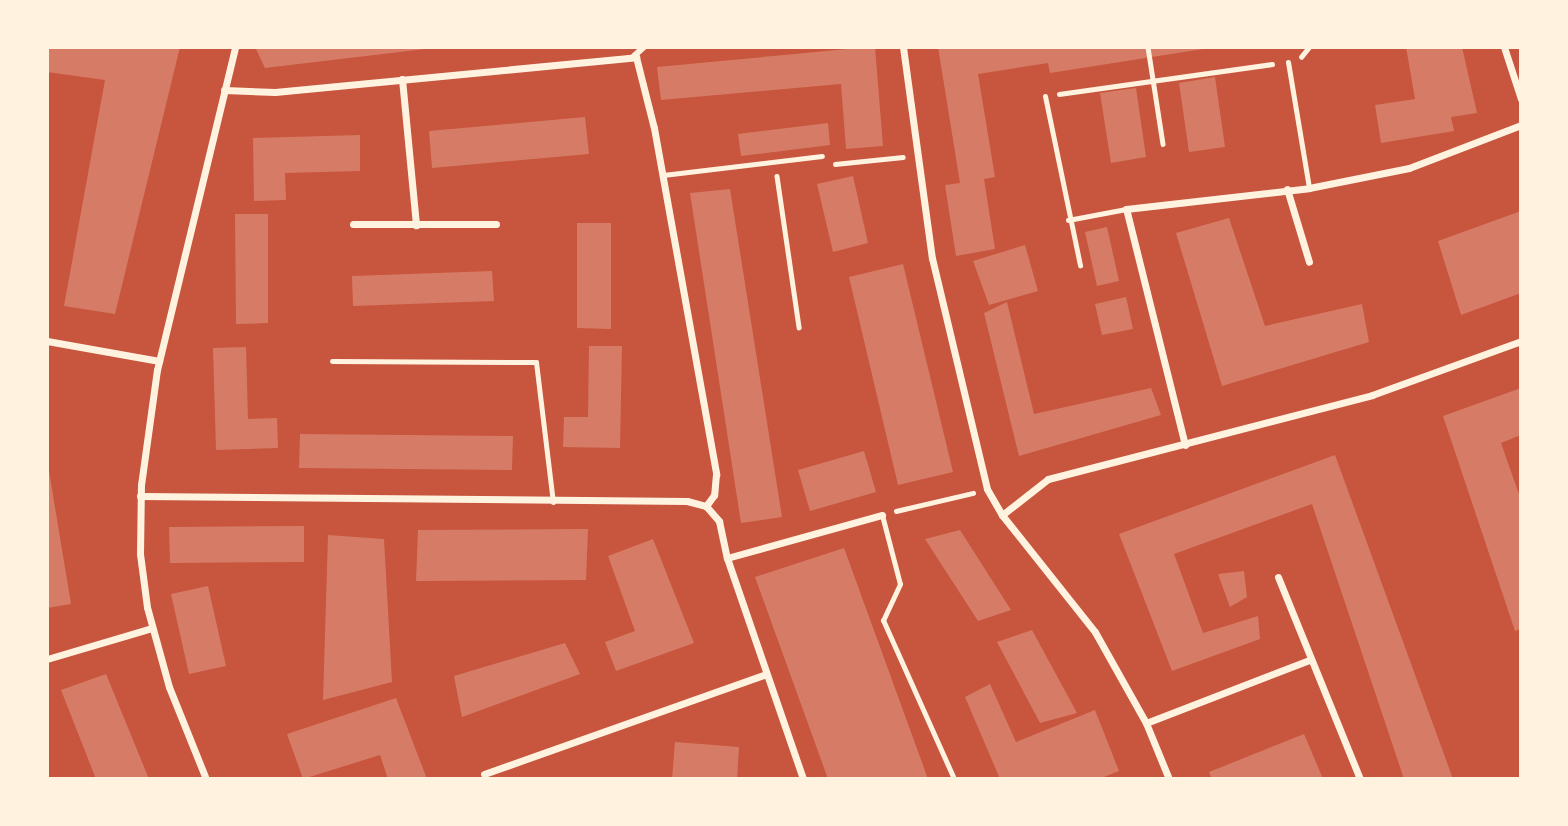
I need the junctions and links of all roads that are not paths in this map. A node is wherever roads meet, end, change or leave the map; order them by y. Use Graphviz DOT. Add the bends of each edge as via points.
graph roads {
  1 [pos="235,47"];
  2 [pos="645,47"];
  3 [pos="903,47"];
  4 [pos="1504,47"];
  5 [pos="634,56"];
  6 [pos="1288,62"];
  7 [pos="402,79"];
  8 [pos="224,90"];
  9 [pos="1045,96"];
  10 [pos="1521,99"];
  11 [pos="1521,125"];
  12 [pos="821,156"];
  13 [pos="663,175"];
  14 [pos="1309,188"];
  15 [pos="1287,189"];
  16 [pos="1126,209"];
  17 [pos="1068,220"];
  18 [pos="353,224"];
  19 [pos="496,224"];
  20 [pos="416,225"];
  21 [pos="1309,262"];
  22 [pos="1080,265"];
  23 [pos="47,341"];
  24 [pos="1521,341"];
  25 [pos="159,361"];
  26 [pos="331,361"];
  27 [pos="1185,445"];
  28 [pos="141,496"];
  29 [pos="553,502"];
  30 [pos="706,506"];
  31 [pos="882,515"];
  32 [pos="1002,516"];
  33 [pos="727,558"];
  34 [pos="1278,577"];
  35 [pos="152,628"];
  36 [pos="47,659"];
  37 [pos="1309,660"];
  38 [pos="766,674"];
  39 [pos="1146,723"];
  40 [pos="484,774"];
  41 [pos="206,779"];
  42 [pos="803,779"];
  43 [pos="954,779"];
  44 [pos="1169,779"];
  45 [pos="1360,779"];
  1 -- 8 [label="street"];
  2 -- 5 [label="street"];
  3 -- 32 [label="street" via="932,258 987,489"];
  4 -- 10 [label="street"];
  5 -- 7 [label="street"];
  5 -- 13 [label="street" via="641,67"];
  6 -- 14 [label="lane"];
  7 -- 8 [label="street" via="275,92"];
  7 -- 20 [label="street"];
  8 -- 25 [label="street"];
  9 -- 17 [label="lane"];
  11 -- 14 [label="street" via="1409,168"];
  12 -- 13 [label="lane"];
  13 -- 30 [label="street" via="716,474 714,495"];
  14 -- 15 [label="street"];
  15 -- 16 [label="street"];
  15 -- 21 [label="street"];
  16 -- 17 [label="lane"];
  16 -- 27 [label="street"];
  17 -- 22 [label="lane"];
  18 -- 20 [label="street"];
  19 -- 20 [label="street"];
  23 -- 25 [label="street"];
  24 -- 27 [label="street" via="1372,395"];
  25 -- 28 [label="street" via="145,434"];
  26 -- 29 [label="lane" via="536,362"];
  27 -- 32 [label="street" via="1048,479"];
  28 -- 29 [label="street"];
  28 -- 35 [label="street" via="140,554"];
  29 -- 30 [label="street" via="687,501"];
  30 -- 33 [label="street" via="719,521"];
  31 -- 33 [label="street"];
  31 -- 43 [label="lane" via="900,584 883,620"];
  32 -- 39 [label="street" via="1096,632"];
  33 -- 38 [label="street"];
  34 -- 37 [label="street"];
  35 -- 36 [label="street"];
  35 -- 41 [label="street"];
  37 -- 39 [label="street"];
  37 -- 45 [label="street"];
  38 -- 40 [label="street"];
  38 -- 42 [label="street"];
  39 -- 44 [label="street"];
}
